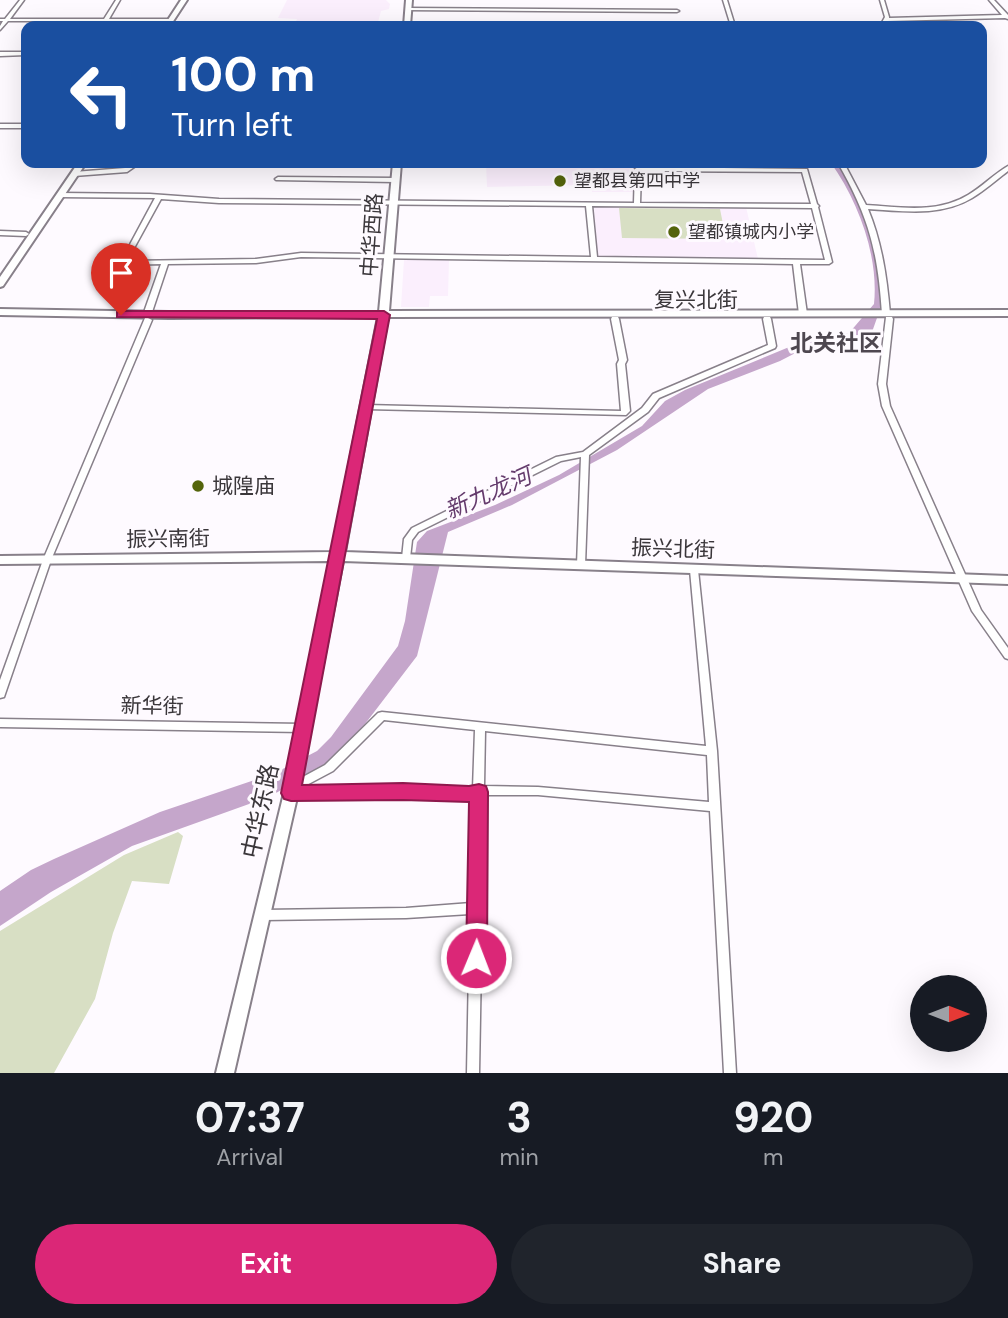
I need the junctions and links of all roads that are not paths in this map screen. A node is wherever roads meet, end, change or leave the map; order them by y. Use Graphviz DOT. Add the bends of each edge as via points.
graph roads {
  1 [pos="22,0"];
  2 [pos="118,0"];
  3 [pos="184,0"];
  4 [pos="190,0"];
  5 [pos="474,0"];
  6 [pos="643,0"];
  7 [pos="724,0"];
  8 [pos="882,0"];
  9 [pos="991,0"];
  10 [pos="409,3"];
  11 [pos="998,8"];
  12 [pos="1008,8"];
  13 [pos="474,10"];
  14 [pos="645,11"];
  15 [pos="677,11"];
  16 [pos="1007,17"];
  17 [pos="3,20"];
  18 [pos="106,20"];
  19 [pos="886,20"];
  20 [pos="122,21"];
  21 [pos="173,21"];
  22 [pos="173,21"];
  23 [pos="407,21"];
  24 [pos="731,21"];
  25 [pos="0,29"];
  26 [pos="0,54"];
  27 [pos="21,54"];
  28 [pos="0,126"];
  29 [pos="21,126"];
  30 [pos="71,168"];
  31 [pos="78,168"];
  32 [pos="130,168"];
  33 [pos="397,168"];
  34 [pos="844,168"];
  35 [pos="1008,168"];
  36 [pos="74,174"];
  37 [pos="278,179"];
  38 [pos="396,180"];
  39 [pos="60,195"];
  40 [pos="159,197"];
  41 [pos="394,202"];
  42 [pos="589,204"];
  43 [pos="637,205"];
  44 [pos="816,206"];
  45 [pos="865,207"];
  46 [pos="0,233"];
  47 [pos="26,234"];
  48 [pos="390,256"];
  49 [pos="594,259"];
  50 [pos="796,261"];
  51 [pos="165,262"];
  52 [pos="0,272"];
  53 [pos="0,284"];
  54 [pos="0,314"];
  55 [pos="803,314"];
  56 [pos="860,316"];
  57 [pos="885,316"];
  58 [pos="1008,316"];
  59 [pos="147,317"];
  60 [pos="384,317"];
  61 [pos="615,319"];
  62 [pos="767,319"];
  63 [pos="366,407"];
  64 [pos="585,456"];
  65 [pos="336,556"];
  66 [pos="408,558"];
  67 [pos="0,560"];
  68 [pos="47,560"];
  69 [pos="581,565"];
  70 [pos="694,570"];
  71 [pos="961,580"];
  72 [pos="1008,580"];
  73 [pos="1008,655"];
  74 [pos="0,694"];
  75 [pos="0,723"];
  76 [pos="480,726"];
  77 [pos="303,728"];
  78 [pos="712,751"];
  79 [pos="292,789"];
  80 [pos="479,792"];
  81 [pos="715,807"];
  82 [pos="477,908"];
  83 [pos="263,915"];
  84 [pos="225,1073"];
  85 [pos="473,1073"];
  86 [pos="730,1073"];
  1 -- 17 [label="street"];
  2 -- 18 [label="street"];
  3 -- 21 [label="main road"];
  4 -- 22 [label="main road"];
  5 -- 13 [label="street"];
  6 -- 14 [label="street"];
  7 -- 24 [label="street"];
  8 -- 19 [label="street"];
  9 -- 11 [label="street"];
  10 -- 13 [label="street"];
  10 -- 23 [label="main road"];
  11 -- 12 [label="street"];
  11 -- 16 [label="street"];
  13 -- 14 [label="street"];
  14 -- 15 [label="street"];
  16 -- 19 [label="street"];
  17 -- 18 [label="street"];
  17 -- 25 [label="street"];
  18 -- 20 [label="street"];
  26 -- 27 [label="street"];
  28 -- 29 [label="street"];
  30 -- 47 [label="main road"];
  31 -- 36 [label="main road"];
  32 -- 36 [label="street"];
  33 -- 38 [label="street, 中华西路"];
  34 -- 45 [label="street"];
  35 -- 45 [label="street" via="971,197 948,206 929,210"];
  36 -- 39 [label="main road"];
  37 -- 38 [label="street"];
  38 -- 41 [label="street, 中华西路"];
  39 -- 40 [label="street"];
  39 -- 53 [label="main road"];
  40 -- 41 [label="street"];
  40 -- 51 [label="street" via="123,263"];
  41 -- 42 [label="street"];
  41 -- 48 [label="street, 中华西路"];
  42 -- 43 [label="street"];
  42 -- 49 [label="street"];
  43 -- 44 [label="street"];
  43 -- 44 [label="street" via="638,169 805,170"];
  44 -- 50 [label="street" via="829,262"];
  45 -- 57 [label="street" via="883,262"];
  46 -- 47 [label="street"];
  47 -- 52 [label="main road"];
  48 -- 49 [label="street"];
  48 -- 51 [label="street"];
  48 -- 60 [label="street, 中华西路"];
  49 -- 50 [label="street"];
  50 -- 55 [label="street"];
  51 -- 59 [label="street"];
  54 -- 59 [label="main road"];
  55 -- 56 [label="main road, 复兴北街"];
  55 -- 60 [label="main road, 复兴北街"];
  56 -- 57 [label="main road, 复兴北街"];
  56 -- 62 [label="main road, 复兴北街"];
  57 -- 58 [label="main road, 复兴北街"];
  57 -- 71 [label="street" via="882,394"];
  59 -- 60 [label="main road"];
  59 -- 68 [label="street"];
  60 -- 61 [label="main road, 复兴北街"];
  60 -- 63 [label="street, 中华西路"];
  61 -- 62 [label="main road, 复兴北街"];
  61 -- 63 [label="street" via="623,360 623,413"];
  62 -- 64 [label="street" via="772,346 656,396 645,410"];
  63 -- 65 [label="street, 中华西路"];
  64 -- 66 [label="street" via="559,459 415,530 408,539"];
  64 -- 69 [label="street"];
  65 -- 66 [label="main road, 振兴北街"];
  65 -- 68 [label="main road, 振兴南街"];
  65 -- 77 [label="main road, 中华东路"];
  66 -- 69 [label="main road, 振兴北街"];
  67 -- 68 [label="main road, 振兴南街"];
  68 -- 74 [label="street"];
  69 -- 70 [label="main road, 振兴北街"];
  70 -- 71 [label="main road, 振兴北街"];
  70 -- 78 [label="street"];
  71 -- 72 [label="main road, 振兴北街"];
  71 -- 73 [label="street"];
  75 -- 77 [label="street, 新华街"];
  76 -- 78 [label="street"];
  76 -- 79 [label="street" via="379,716 329,768"];
  76 -- 80 [label="street"];
  77 -- 79 [label="main road, 中华东路"];
  78 -- 81 [label="street"];
  79 -- 80 [label="street"];
  79 -- 83 [label="main road, 中华东路"];
  80 -- 81 [label="street" via="538,792"];
  80 -- 82 [label="street"];
  81 -- 86 [label="street"];
  82 -- 83 [label="street"];
  82 -- 85 [label="street"];
  83 -- 84 [label="main road, 中华东路"];
}
